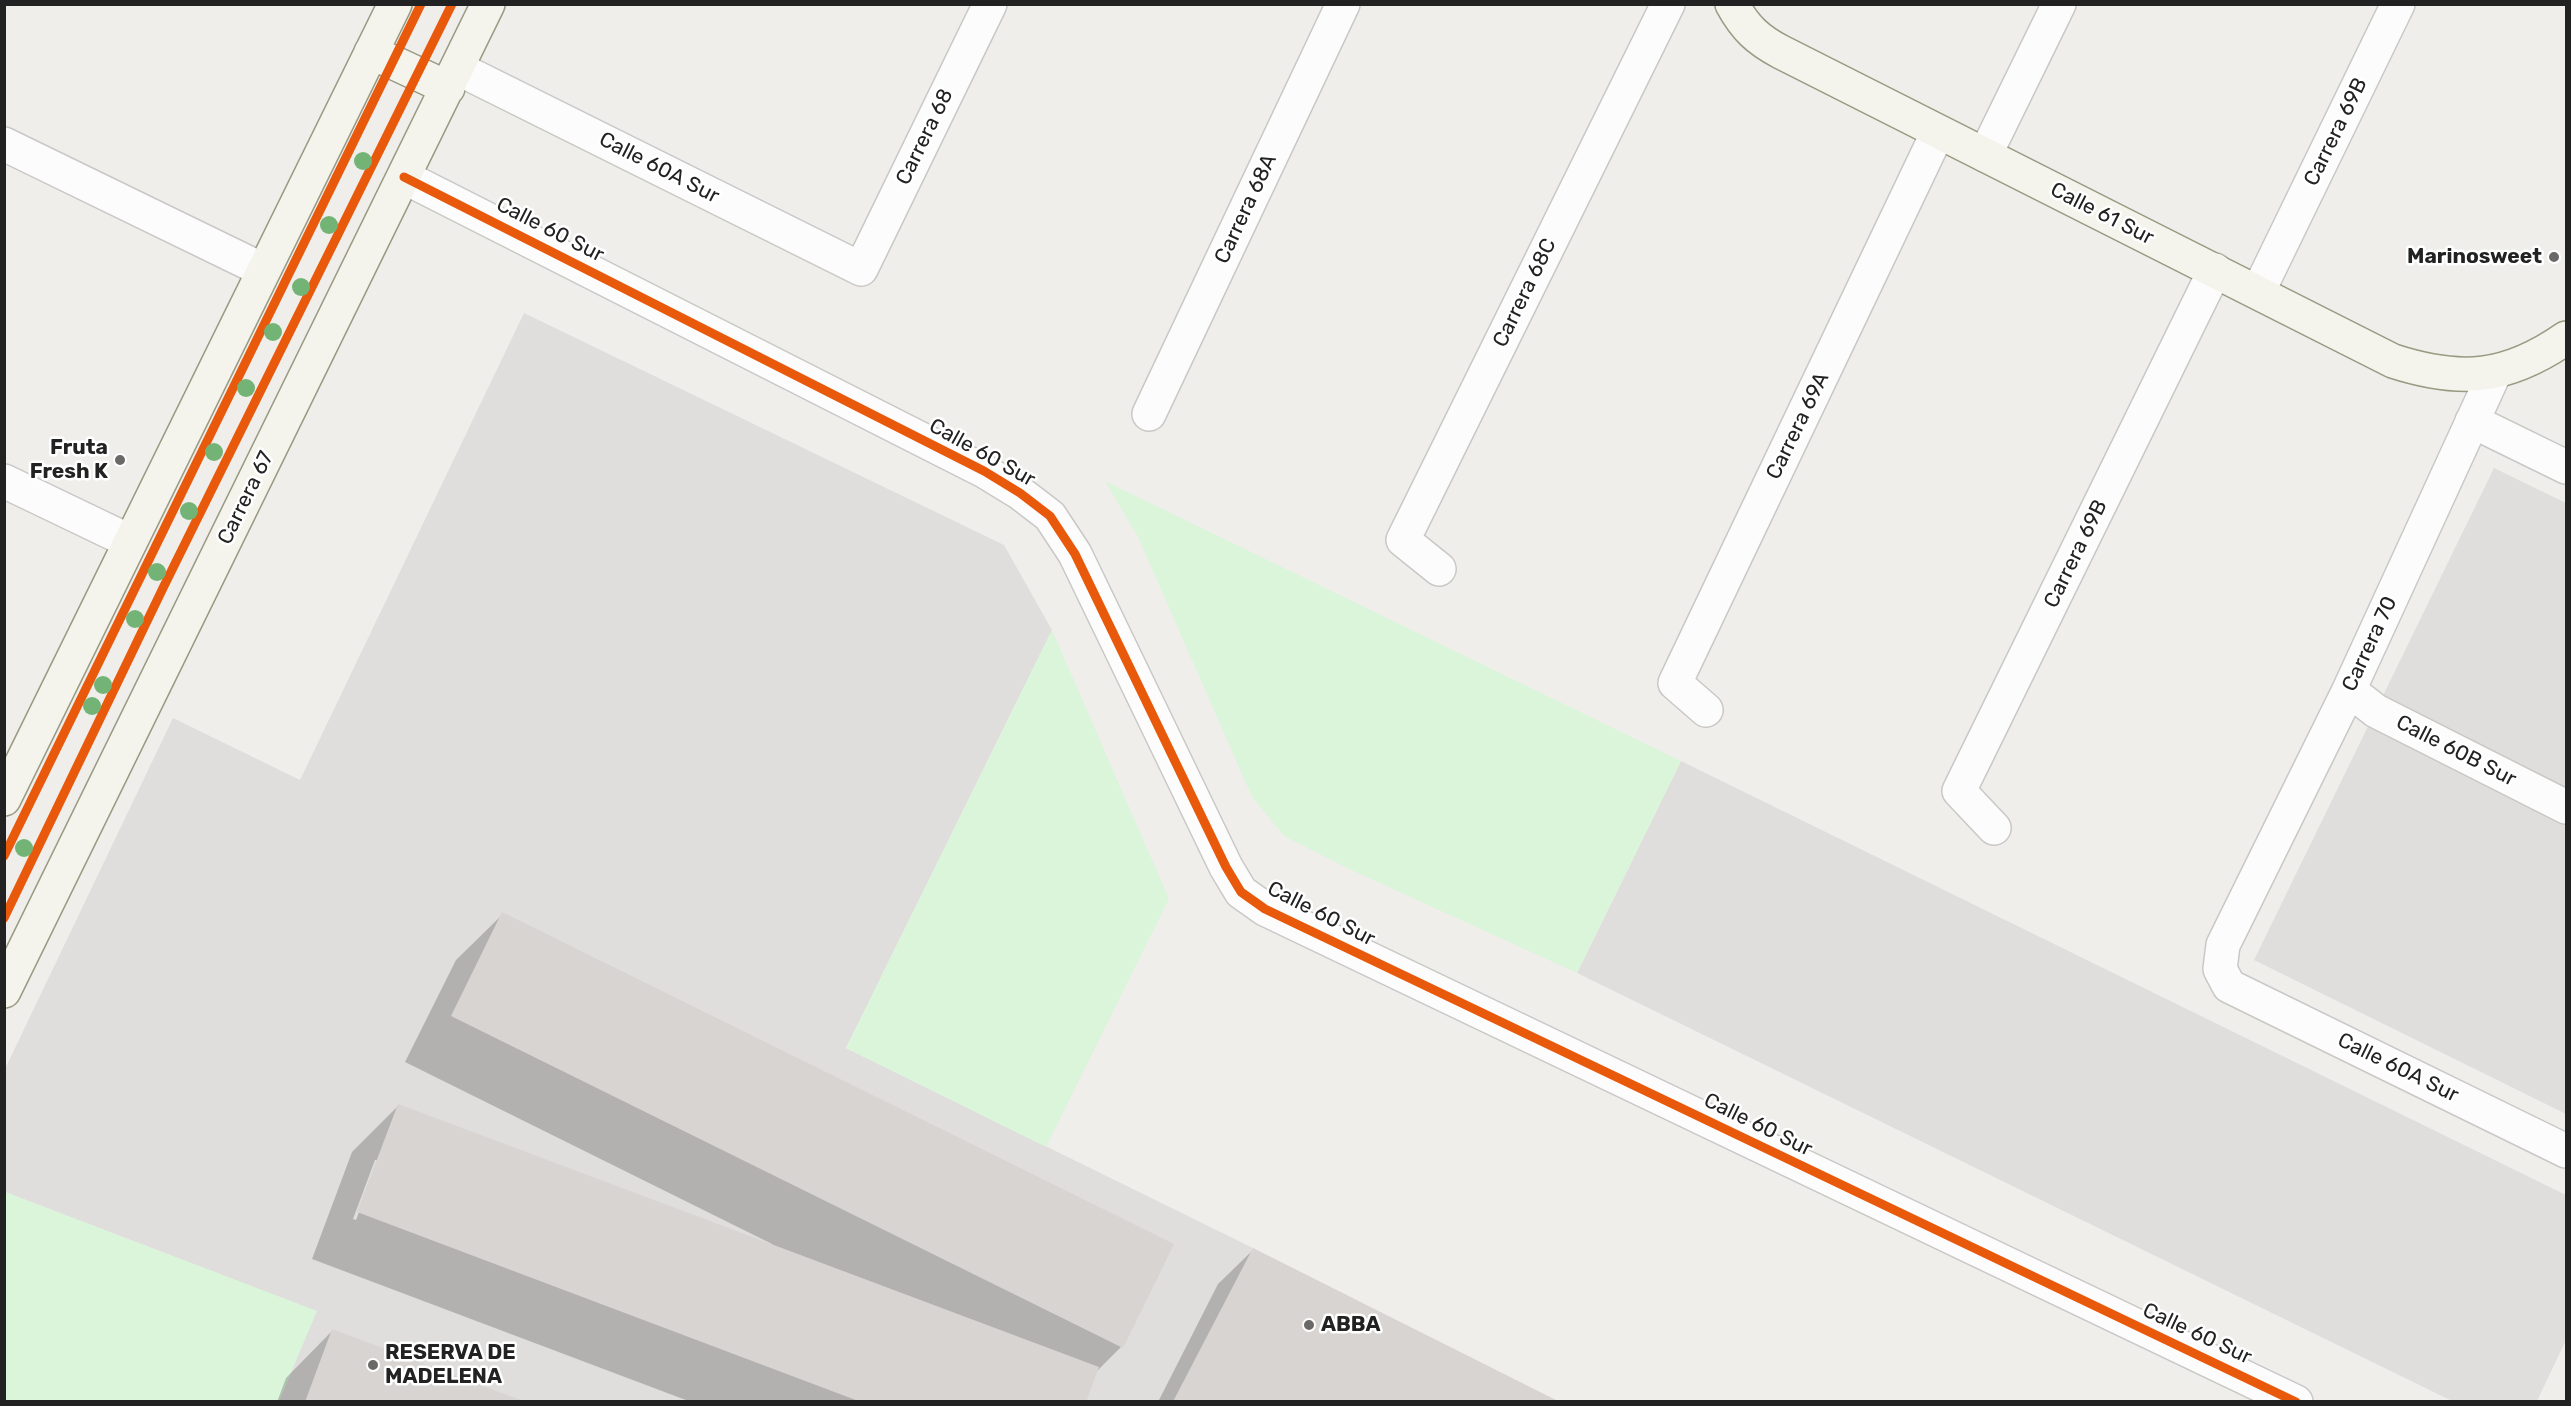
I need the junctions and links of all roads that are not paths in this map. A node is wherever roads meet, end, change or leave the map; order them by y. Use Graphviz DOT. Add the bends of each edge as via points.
graph roads {
  1 [pos="488,4"];
  2 [pos="990,4"];
  3 [pos="1343,4"];
  4 [pos="1668,4"];
  5 [pos="1732,4"];
  6 [pos="2059,4"];
  7 [pos="2398,4"];
  8 [pos="389,6"];
  9 [pos="371,52"];
  10 [pos="452,78"];
  11 [pos="1938,132"];
  12 [pos="4,144"];
  13 [pos="1985,155"];
  14 [pos="404,177"];
  15 [pos="861,269"];
  16 [pos="263,270"];
  17 [pos="2215,270"];
  18 [pos="2258,292"];
  19 [pos="2566,338"];
  20 [pos="2495,372"];
  21 [pos="1149,414"];
  22 [pos="2472,421"];
  23 [pos="2566,467"];
  24 [pos="4,481"];
  25 [pos="129,541"];
  26 [pos="1439,569"];
  27 [pos="2349,690"];
  28 [pos="1706,710"];
  29 [pos="4,799"];
  30 [pos="2566,807"];
  31 [pos="1994,828"];
  32 [pos="2229,986"];
  33 [pos="4,991"];
  34 [pos="2566,1151"];
  35 [pos="2296,1401"];
  1 -- 10 [label="street, Carrera 67"];
  2 -- 15 [label="street, Carrera 68"];
  3 -- 21 [label="street, Carrera 68A"];
  4 -- 26 [label="street, Carrera 68C" via="1403,540"];
  5 -- 11 [label="street, Calle 61 Sur" via="1759,40"];
  6 -- 13 [label="street"];
  7 -- 18 [label="street, Carrera 69B"];
  8 -- 9 [label="street"];
  9 -- 10 [label="street"];
  9 -- 16 [label="street"];
  10 -- 14 [label="street, Carrera 67"];
  10 -- 15 [label="street, Calle 60A Sur"];
  11 -- 13 [label="street, Calle 61 Sur"];
  11 -- 28 [label="street, Carrera 69A" via="1675,683"];
  12 -- 16 [label="street"];
  13 -- 17 [label="street, Calle 61 Sur"];
  14 -- 33 [label="street, Carrera 67"];
  14 -- 35 [label="street, Calle 60 Sur" via="984,471 1050,516 1074,554 1226,867 1241,892 1265,909"];
  16 -- 25 [label="street"];
  17 -- 18 [label="street, Calle 61 Sur"];
  17 -- 31 [label="street, Carrera 69B" via="1959,791"];
  18 -- 20 [label="street, Calle 61 Sur" via="2393,361 2451,375"];
  19 -- 20 [label="street" via="2530,361"];
  20 -- 22 [label="street, Carrera 70"];
  22 -- 23 [label="street"];
  22 -- 27 [label="street, Carrera 70"];
  24 -- 25 [label="street"];
  25 -- 29 [label="street"];
  27 -- 30 [label="street, Calle 60B Sur" via="2376,711"];
  27 -- 32 [label="street, Carrera 70" via="2223,945 2220,969"];
  32 -- 34 [label="street, Calle 60A Sur"];
}
